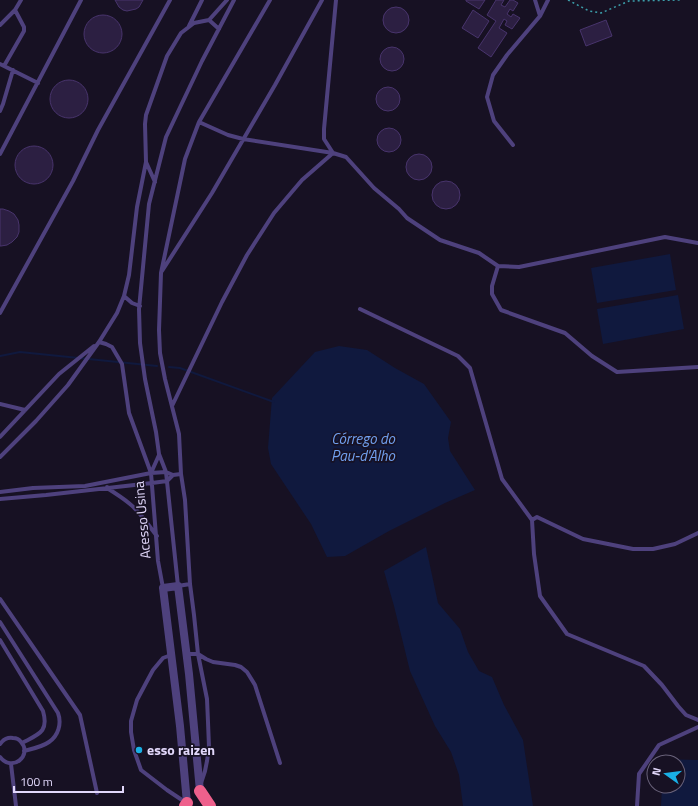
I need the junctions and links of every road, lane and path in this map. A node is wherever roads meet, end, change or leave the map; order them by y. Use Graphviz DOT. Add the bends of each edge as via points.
graph roads {
  1 [pos="21,0"];
  2 [pos="81,0"];
  3 [pos="170,0"];
  4 [pos="202,0"];
  5 [pos="227,0"];
  6 [pos="234,0"];
  7 [pos="270,0"];
  8 [pos="322,0"];
  9 [pos="336,0"];
  10 [pos="535,0"];
  11 [pos="548,0"];
  12 [pos="568,0"];
  13 [pos="681,0"];
  14 [pos="15,10"];
  15 [pos="540,16"];
  16 [pos="209,20"];
  17 [pos="0,25"];
  18 [pos="188,27"];
  19 [pos="218,29"];
  20 [pos="2,64"];
  21 [pos="13,70"];
  22 [pos="38,83"];
  23 [pos="0,111"];
  24 [pos="199,122"];
  25 [pos="243,139"];
  26 [pos="513,145"];
  27 [pos="333,153"];
  28 [pos="0,154"];
  29 [pos="146,162"];
  30 [pos="154,182"];
  31 [pos="698,243"];
  32 [pos="498,266"];
  33 [pos="161,273"];
  34 [pos="124,296"];
  35 [pos="140,306"];
  36 [pos="360,309"];
  37 [pos="0,313"];
  38 [pos="99,342"];
  39 [pos="698,367"];
  40 [pos="0,404"];
  41 [pos="172,407"];
  42 [pos="25,410"];
  43 [pos="0,437"];
  44 [pos="159,454"];
  45 [pos="0,457"];
  46 [pos="166,472"];
  47 [pos="151,473"];
  48 [pos="181,474"];
  49 [pos="173,475"];
  50 [pos="167,481"];
  51 [pos="106,482"];
  52 [pos="152,483"];
  53 [pos="107,488"];
  54 [pos="0,492"];
  55 [pos="0,500"];
  56 [pos="532,520"];
  57 [pos="698,533"];
  58 [pos="157,536"];
  59 [pos="190,584"];
  60 [pos="178,586"];
  61 [pos="163,588"];
  62 [pos="0,599"];
  63 [pos="0,622"];
  64 [pos="0,640"];
  65 [pos="186,654"];
  66 [pos="198,654"];
  67 [pos="172,655"];
  68 [pos="698,720"];
  69 [pos="698,727"];
  70 [pos="22,743"];
  71 [pos="0,744"];
  72 [pos="24,751"];
  73 [pos="0,757"];
  74 [pos="2,761"];
  75 [pos="280,763"];
  76 [pos="11,764"];
  77 [pos="200,790"];
  78 [pos="96,793"];
  79 [pos="186,805"];
  80 [pos="16,806"];
  81 [pos="210,806"];
  82 [pos="636,806"];
  1 -- 14 [label="lane"];
  2 -- 22 [label="lane"];
  3 -- 37 [label="lane" via="98,130 74,181"];
  4 -- 18 [label="lane"];
  5 -- 16 [label="lane"];
  6 -- 19 [label="lane"];
  7 -- 24 [label="lane"];
  8 -- 25 [label="lane"];
  9 -- 27 [label="lane" via="324,129 324,139"];
  10 -- 15 [label="lane"];
  11 -- 15 [label="lane"];
  12 -- 13 [label="path" via="589,11 601,13 629,1"];
  14 -- 17 [label="lane"];
  14 -- 20 [label="lane" via="24,31"];
  15 -- 26 [label="lane" via="493,75 487,97 494,121"];
  16 -- 18 [label="lane"];
  16 -- 19 [label="lane"];
  18 -- 29 [label="lane" via="180,33 167,56 146,115"];
  19 -- 30 [label="lane" via="166,137"];
  20 -- 21 [label="lane"];
  21 -- 22 [label="lane"];
  21 -- 23 [label="lane"];
  22 -- 28 [label="lane"];
  24 -- 25 [label="lane"];
  24 -- 33 [label="lane" via="185,159"];
  25 -- 27 [label="lane"];
  25 -- 33 [label="lane"];
  27 -- 32 [label="lane" via="346,157 374,188 407,218 440,240 479,253"];
  27 -- 41 [label="lane" via="302,180 274,213 247,255"];
  29 -- 30 [label="lane"];
  29 -- 34 [label="lane"];
  30 -- 35 [label="lane" via="149,204"];
  31 -- 32 [label="lane" via="665,237 520,266"];
  32 -- 39 [label="lane" via="492,294 501,310 565,333 592,356 617,372"];
  33 -- 41 [label="lane" via="160,353"];
  34 -- 35 [label="lane"];
  34 -- 38 [label="lane"];
  35 -- 44 [label="lane" via="143,369"];
  36 -- 56 [label="lane" via="458,356 470,368 502,479"];
  38 -- 42 [label="lane" via="59,374"];
  38 -- 45 [label="lane" via="63,391"];
  38 -- 47 [label="lane" via="112,347 122,364 129,413"];
  40 -- 42 [label="lane"];
  41 -- 48 [label="lane" via="180,434"];
  42 -- 43 [label="lane"];
  44 -- 46 [label="lane, Acesso Usina"];
  44 -- 47 [label="lane, Acesso Usina"];
  46 -- 47 [label="lane"];
  46 -- 49 [label="lane"];
  46 -- 50 [label="lane, Acesso Usina"];
  47 -- 51 [label="lane"];
  47 -- 52 [label="lane, Acesso Usina"];
  48 -- 49 [label="lane"];
  48 -- 59 [label="lane"];
  49 -- 50 [label="lane"];
  50 -- 52 [label="lane"];
  50 -- 60 [label="lane, Acesso Usina"];
  51 -- 53 [label="lane"];
  51 -- 54 [label="lane" via="85,486"];
  52 -- 53 [label="lane"];
  52 -- 58 [label="lane, Acesso Usina"];
  53 -- 55 [label="lane"];
  53 -- 58 [label="lane" via="131,505"];
  56 -- 57 [label="lane" via="537,517 583,539 633,549 667,546"];
  56 -- 68 [label="lane" via="540,596 567,634 644,666 686,715"];
  58 -- 61 [label="lane, Acesso Usina"];
  59 -- 60 [label="lane"];
  59 -- 66 [label="lane"];
  60 -- 61 [label="street"];
  60 -- 65 [label="street, Acesso Usina"];
  61 -- 67 [label="street, Acesso Usina"];
  62 -- 78 [label="lane" via="80,715"];
  63 -- 72 [label="lane" via="60,719 58,731 49,743"];
  64 -- 70 [label="lane" via="46,719 44,729"];
  65 -- 66 [label="lane"];
  65 -- 67 [label="street"];
  65 -- 77 [label="street, Acesso Usina"];
  66 -- 75 [label="lane" via="213,662 241,667 247,672 255,685"];
  66 -- 77 [label="lane" via="206,699 209,747"];
  67 -- 79 [label="street, Acesso Usina"];
  67 -- 79 [label="lane" via="163,658 146,683 137,700 131,721 131,732 141,770"];
  69 -- 82 [label="lane" via="659,745 639,774"];
  70 -- 71 [label="lane" via="12,737"];
  70 -- 72 [label="lane"];
  72 -- 76 [label="lane" via="22,758"];
  73 -- 74 [label="lane"];
  74 -- 76 [label="lane"];
  76 -- 80 [label="lane"];
  77 -- 81 [label="highway"];
}
